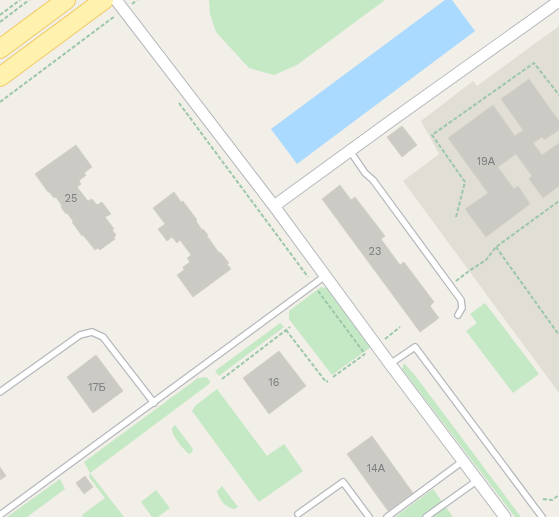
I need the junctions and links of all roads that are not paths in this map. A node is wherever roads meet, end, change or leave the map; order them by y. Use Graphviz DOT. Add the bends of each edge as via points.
graph roads {
  1 [pos="66,0"];
  2 [pos="104,0"];
  3 [pos="116,0"];
  4 [pos="559,1"];
  5 [pos="0,49"];
  6 [pos="0,76"];
  7 [pos="350,151"];
  8 [pos="274,206"];
  9 [pos="325,276"];
  10 [pos="458,315"];
  11 [pos="390,364"];
  12 [pos="0,392"];
  13 [pos="154,403"];
  14 [pos="463,461"];
  15 [pos="478,480"];
  16 [pos="298,514"];
  17 [pos="0,515"];
  18 [pos="369,517"];
  19 [pos="387,517"];
  20 [pos="426,517"];
  21 [pos="505,517"];
  22 [pos="542,517"];
  1 -- 5 [label="main road"];
  2 -- 6 [label="main road"];
  3 -- 8 [label="street"];
  4 -- 7 [label="street"];
  7 -- 8 [label="street"];
  7 -- 10 [label="lane" via="461,300 462,308"];
  8 -- 9 [label="street"];
  9 -- 11 [label="street"];
  9 -- 13 [label="lane"];
  11 -- 14 [label="street"];
  11 -- 22 [label="lane" via="415,347"];
  12 -- 13 [label="lane" via="80,335 92,332 103,337"];
  13 -- 17 [label="lane"];
  14 -- 15 [label="street"];
  14 -- 19 [label="lane"];
  15 -- 20 [label="lane"];
  15 -- 21 [label="street"];
  16 -- 18 [label="lane" via="343,482"];
}
